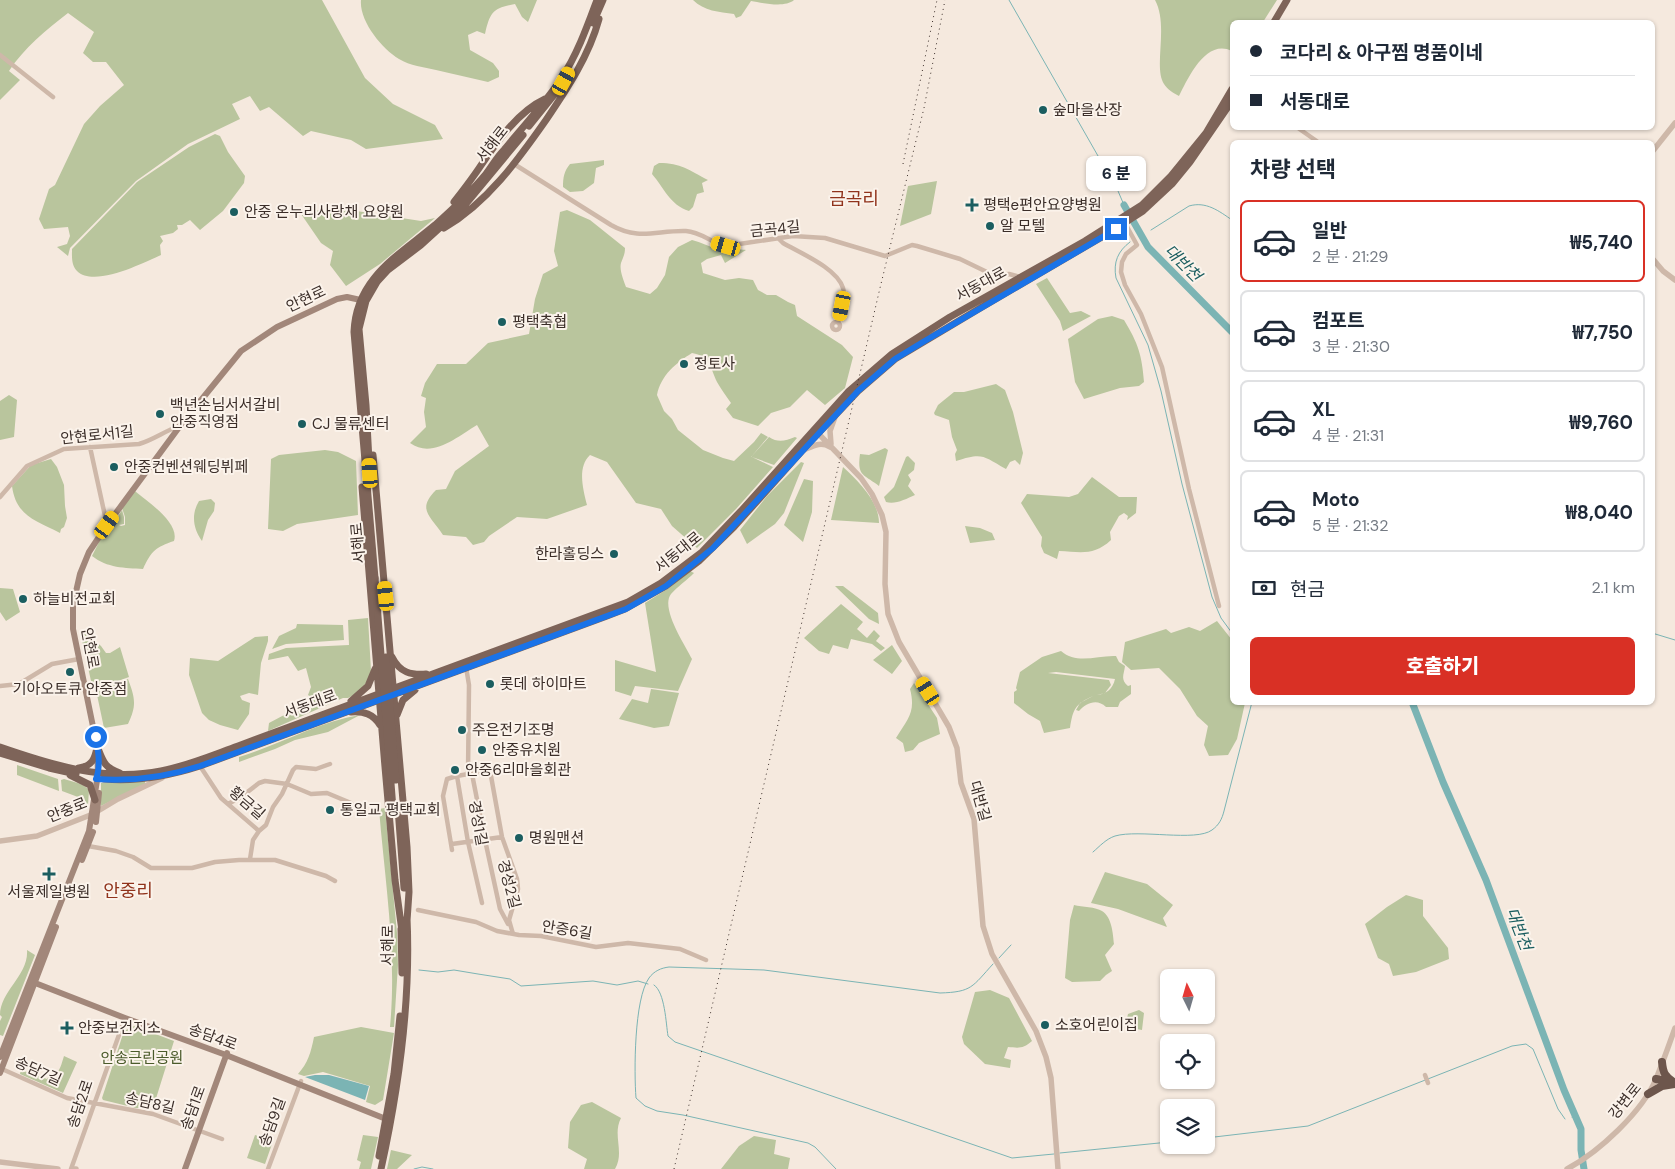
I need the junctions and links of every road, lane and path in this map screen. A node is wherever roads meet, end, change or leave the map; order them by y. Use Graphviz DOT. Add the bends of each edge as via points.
graph roads {
  1 [pos="1287,0"];
  2 [pos="1292,0"];
  3 [pos="600,2"];
  4 [pos="1275,20"];
  5 [pos="1280,20"];
  6 [pos="0,55"];
  7 [pos="1230,92"];
  8 [pos="53,97"];
  9 [pos="546,98"];
  10 [pos="1230,104"];
  11 [pos="1675,123"];
  12 [pos="1301,130"];
  13 [pos="1315,140"];
  14 [pos="1655,148"];
  15 [pos="514,164"];
  16 [pos="1134,213"];
  17 [pos="445,215"];
  18 [pos="1127,220"];
  19 [pos="433,234"];
  20 [pos="779,239"];
  21 [pos="1655,262"];
  22 [pos="1021,277"];
  23 [pos="1675,280"];
  24 [pos="363,301"];
  25 [pos="838,322"];
  26 [pos="366,405"];
  27 [pos="837,413"];
  28 [pos="180,426"];
  29 [pos="362,429"];
  30 [pos="816,432"];
  31 [pos="90,447"];
  32 [pos="831,447"];
  33 [pos="802,451"];
  34 [pos="0,496"];
  35 [pos="107,525"];
  36 [pos="377,578"];
  37 [pos="1219,606"];
  38 [pos="390,652"];
  39 [pos="79,659"];
  40 [pos="377,664"];
  41 [pos="465,665"];
  42 [pos="432,674"];
  43 [pos="421,685"];
  44 [pos="0,686"];
  45 [pos="393,692"];
  46 [pos="379,696"];
  47 [pos="339,711"];
  48 [pos="396,719"];
  49 [pos="381,727"];
  50 [pos="97,746"];
  51 [pos="0,747"];
  52 [pos="0,752"];
  53 [pos="330,764"];
  54 [pos="200,766"];
  55 [pos="71,768"];
  56 [pos="63,772"];
  57 [pos="470,774"];
  58 [pos="128,775"];
  59 [pos="166,776"];
  60 [pos="457,776"];
  61 [pos="98,777"];
  62 [pos="287,784"];
  63 [pos="95,800"];
  64 [pos="351,803"];
  65 [pos="228,804"];
  66 [pos="396,809"];
  67 [pos="96,812"];
  68 [pos="258,831"];
  69 [pos="502,837"];
  70 [pos="484,840"];
  71 [pos="0,841"];
  72 [pos="468,842"];
  73 [pos="452,844"];
  74 [pos="88,846"];
  75 [pos="452,850"];
  76 [pos="250,859"];
  77 [pos="335,881"];
  78 [pos="482,903"];
  79 [pos="418,910"];
  80 [pos="407,921"];
  81 [pos="402,932"];
  82 [pos="513,934"];
  83 [pos="706,960"];
  84 [pos="34,980"];
  85 [pos="122,1016"];
  86 [pos="1675,1028"];
  87 [pos="5,1045"];
  88 [pos="229,1054"];
  89 [pos="0,1058"];
  90 [pos="1662,1062"];
  91 [pos="1,1071"];
  92 [pos="1656,1079"];
  93 [pos="300,1082"];
  94 [pos="1675,1083"];
  95 [pos="1648,1094"];
  96 [pos="94,1102"];
  97 [pos="387,1117"];
  98 [pos="200,1131"];
  99 [pos="222,1139"];
  100 [pos="0,1162"];
  101 [pos="58,1169"];
  102 [pos="70,1169"];
  103 [pos="185,1169"];
  104 [pos="189,1169"];
  105 [pos="268,1169"];
  106 [pos="377,1169"];
  107 [pos="381,1169"];
  108 [pos="1058,1169"];
  109 [pos="1567,1169"];
  1 -- 4 [label="main road"];
  2 -- 5 [label="main road"];
  3 -- 9 [label="main road, 서해로" via="561,79"];
  3 -- 15 [label="main road" via="596,27 579,67"];
  3 -- 19 [label="main road, 서해로" via="582,50 550,101 465,205"];
  6 -- 8 [label="street"];
  7 -- 16 [label="main road, 서동대로" via="1206,134"];
  9 -- 17 [label="main road, 서해로" via="486,174"];
  9 -- 17 [label="main road" via="529,107 497,142"];
  10 -- 16 [label="main road, 서동대로" via="1172,184"];
  11 -- 14 [label="street"];
  12 -- 13 [label="street"];
  15 -- 19 [label="main road" via="474,206"];
  15 -- 20 [label="street, 금곡4길" via="626,233 686,231 726,246"];
  16 -- 18 [label="main road, 서동대로"];
  17 -- 24 [label="main road, 서해로" via="381,268 372,279"];
  18 -- 22 [label="main road, 서동대로"];
  18 -- 27 [label="main road, 서동대로" via="895,359"];
  18 -- 37 [label="street" via="1137,245 1126,254 1121,272 1162,366"];
  19 -- 24 [label="main road, 서해로" via="388,270"];
  20 -- 22 [label="street, 금곡4길" via="793,236 825,238 885,256 912,245 960,259 989,273"];
  20 -- 25 [label="street" via="837,276 844,297"];
  21 -- 23 [label="street"];
  22 -- 30 [label="main road, 서동대로" via="892,354 848,392"];
  24 -- 26 [label="main road, 서해로" via="359,329"];
  24 -- 28 [label="main road, 안현로" via="337,298 257,339 241,351"];
  24 -- 29 [label="main road, 서해로" via="354,321"];
  26 -- 36 [label="main road, 서해로"];
  26 -- 38 [label="main road"];
  27 -- 30 [label="main road, 서동대로"];
  27 -- 32 [label="street" via="830,431"];
  28 -- 31 [label="street, 안현로서1길" via="139,444"];
  28 -- 35 [label="main road, 안현로"];
  29 -- 36 [label="main road, 서해로"];
  29 -- 40 [label="main road" via="360,460"];
  30 -- 32 [label="street, 대반길"];
  30 -- 33 [label="main road, 서동대로"];
  30 -- 41 [label="main road, 서동대로" via="702,552 661,583 620,605"];
  31 -- 34 [label="street, 안현로서1길" via="64,449 26,466"];
  31 -- 35 [label="street"];
  32 -- 33 [label="street" via="818,444"];
  32 -- 108 [label="street, 대반길" via="842,462 861,478 877,502 885,526 885,596 890,624 949,727 957,748 961,783 974,819 982,926 992,954 1036,1030 1046,1057 1051,1078"];
  33 -- 41 [label="main road, 서동대로" via="713,548 666,586 626,609"];
  35 -- 39 [label="main road, 안현로" via="89,552 75,591 73,629"];
  36 -- 66 [label="main road, 서해로, bridge"];
  38 -- 42 [label="main road" via="403,671"];
  38 -- 45 [label="main road"];
  39 -- 44 [label="street" via="52,664 19,684"];
  39 -- 50 [label="main road, 안현로"];
  40 -- 46 [label="main road"];
  40 -- 47 [label="main road" via="365,690"];
  41 -- 42 [label="main road, 서동대로"];
  41 -- 43 [label="main road, 서동대로"];
  41 -- 57 [label="street" via="469,685"];
  42 -- 45 [label="main road, 서동대로"];
  43 -- 45 [label="main road, 서동대로"];
  43 -- 48 [label="main road" via="403,700"];
  45 -- 46 [label="main road, 서동대로"];
  45 -- 48 [label="main road"];
  46 -- 47 [label="main road, 서동대로"];
  46 -- 49 [label="main road"];
  47 -- 49 [label="main road" via="366,712"];
  47 -- 54 [label="main road, 서동대로"];
  47 -- 58 [label="main road, 서동대로" via="183,765"];
  48 -- 80 [label="main road" via="409,892"];
  49 -- 81 [label="main road"];
  50 -- 55 [label="main road" via="90,764"];
  50 -- 58 [label="main road" via="106,766"];
  50 -- 61 [label="main road, 안현로"];
  51 -- 55 [label="main road, 서동대로"];
  52 -- 56 [label="main road, 서동대로"];
  53 -- 62 [label="street, 황금길" via="316,769 296,767"];
  54 -- 59 [label="main road, 서동대로"];
  54 -- 65 [label="street, 황금길"];
  55 -- 61 [label="main road, 서동대로"];
  56 -- 61 [label="main road, 서동대로"];
  56 -- 63 [label="main road" via="90,785"];
  57 -- 60 [label="street"];
  57 -- 69 [label="street, 경성2길" via="489,772"];
  57 -- 70 [label="street, 경성2길"];
  58 -- 61 [label="main road, 서동대로"];
  59 -- 61 [label="main road, 서동대로" via="134,780"];
  59 -- 67 [label="street, 안중로"];
  60 -- 72 [label="street, 경성1길"];
  60 -- 73 [label="street, 경성1길" via="447,779 443,796"];
  61 -- 63 [label="main road, 안현로"];
  61 -- 67 [label="main road, 안현로"];
  62 -- 64 [label="street" via="311,794 328,793"];
  62 -- 65 [label="street" via="259,783"];
  62 -- 68 [label="street, 황금길" via="266,825"];
  63 -- 67 [label="main road, 안현로"];
  65 -- 68 [label="street, 황금길"];
  66 -- 80 [label="main road, 서해로"];
  66 -- 81 [label="main road, 서해로"];
  67 -- 71 [label="street, 안중로" via="37,836"];
  67 -- 74 [label="main road, 안현로"];
  67 -- 84 [label="main road, 안현로"];
  68 -- 76 [label="street"];
  69 -- 70 [label="street"];
  69 -- 82 [label="street, 경성2길" via="517,879 518,888 509,920"];
  70 -- 72 [label="street"];
  70 -- 82 [label="street, 경성2길" via="500,909"];
  72 -- 73 [label="street"];
  72 -- 78 [label="street, 경성1길"];
  73 -- 75 [label="street"];
  74 -- 76 [label="street" via="116,851 151,868 192,868"];
  74 -- 84 [label="main road, 안현로"];
  76 -- 77 [label="street" via="275,860"];
  79 -- 82 [label="street, 안중6길" via="476,922"];
  80 -- 107 [label="main road, 서해로" via="402,1054"];
  81 -- 97 [label="main road, 서해로" via="400,1020"];
  82 -- 83 [label="street, 안중6길" via="596,947 628,943 684,950"];
  84 -- 85 [label="main road, 송담4로"];
  84 -- 87 [label="main road, 안현로"];
  85 -- 88 [label="main road, 송담4로"];
  85 -- 96 [label="street, 송담2로"];
  86 -- 90 [label="street, 강변로"];
  87 -- 89 [label="main road, 안현로"];
  87 -- 91 [label="main road, 안현로"];
  88 -- 93 [label="main road, 송담4로"];
  88 -- 98 [label="main road, 송담1로"];
  90 -- 92 [label="street, 강변로"];
  90 -- 94 [label="highway" via="1664,1073"];
  91 -- 96 [label="street, 송담7길" via="67,1098"];
  92 -- 94 [label="highway"];
  92 -- 95 [label="street, 강변로"];
  93 -- 97 [label="main road, 송담4로"];
  93 -- 105 [label="street, 송담9길"];
  94 -- 95 [label="highway"];
  95 -- 109 [label="street, 강변로" via="1601,1146"];
  96 -- 98 [label="street, 송담8길" via="153,1114"];
  96 -- 102 [label="street, 송담2로"];
  97 -- 106 [label="main road, 서해로"];
  98 -- 99 [label="street"];
  98 -- 103 [label="main road, 송담1로"];
  98 -- 104 [label="main road, 송담1로"];
  100 -- 101 [label="street"];
}
